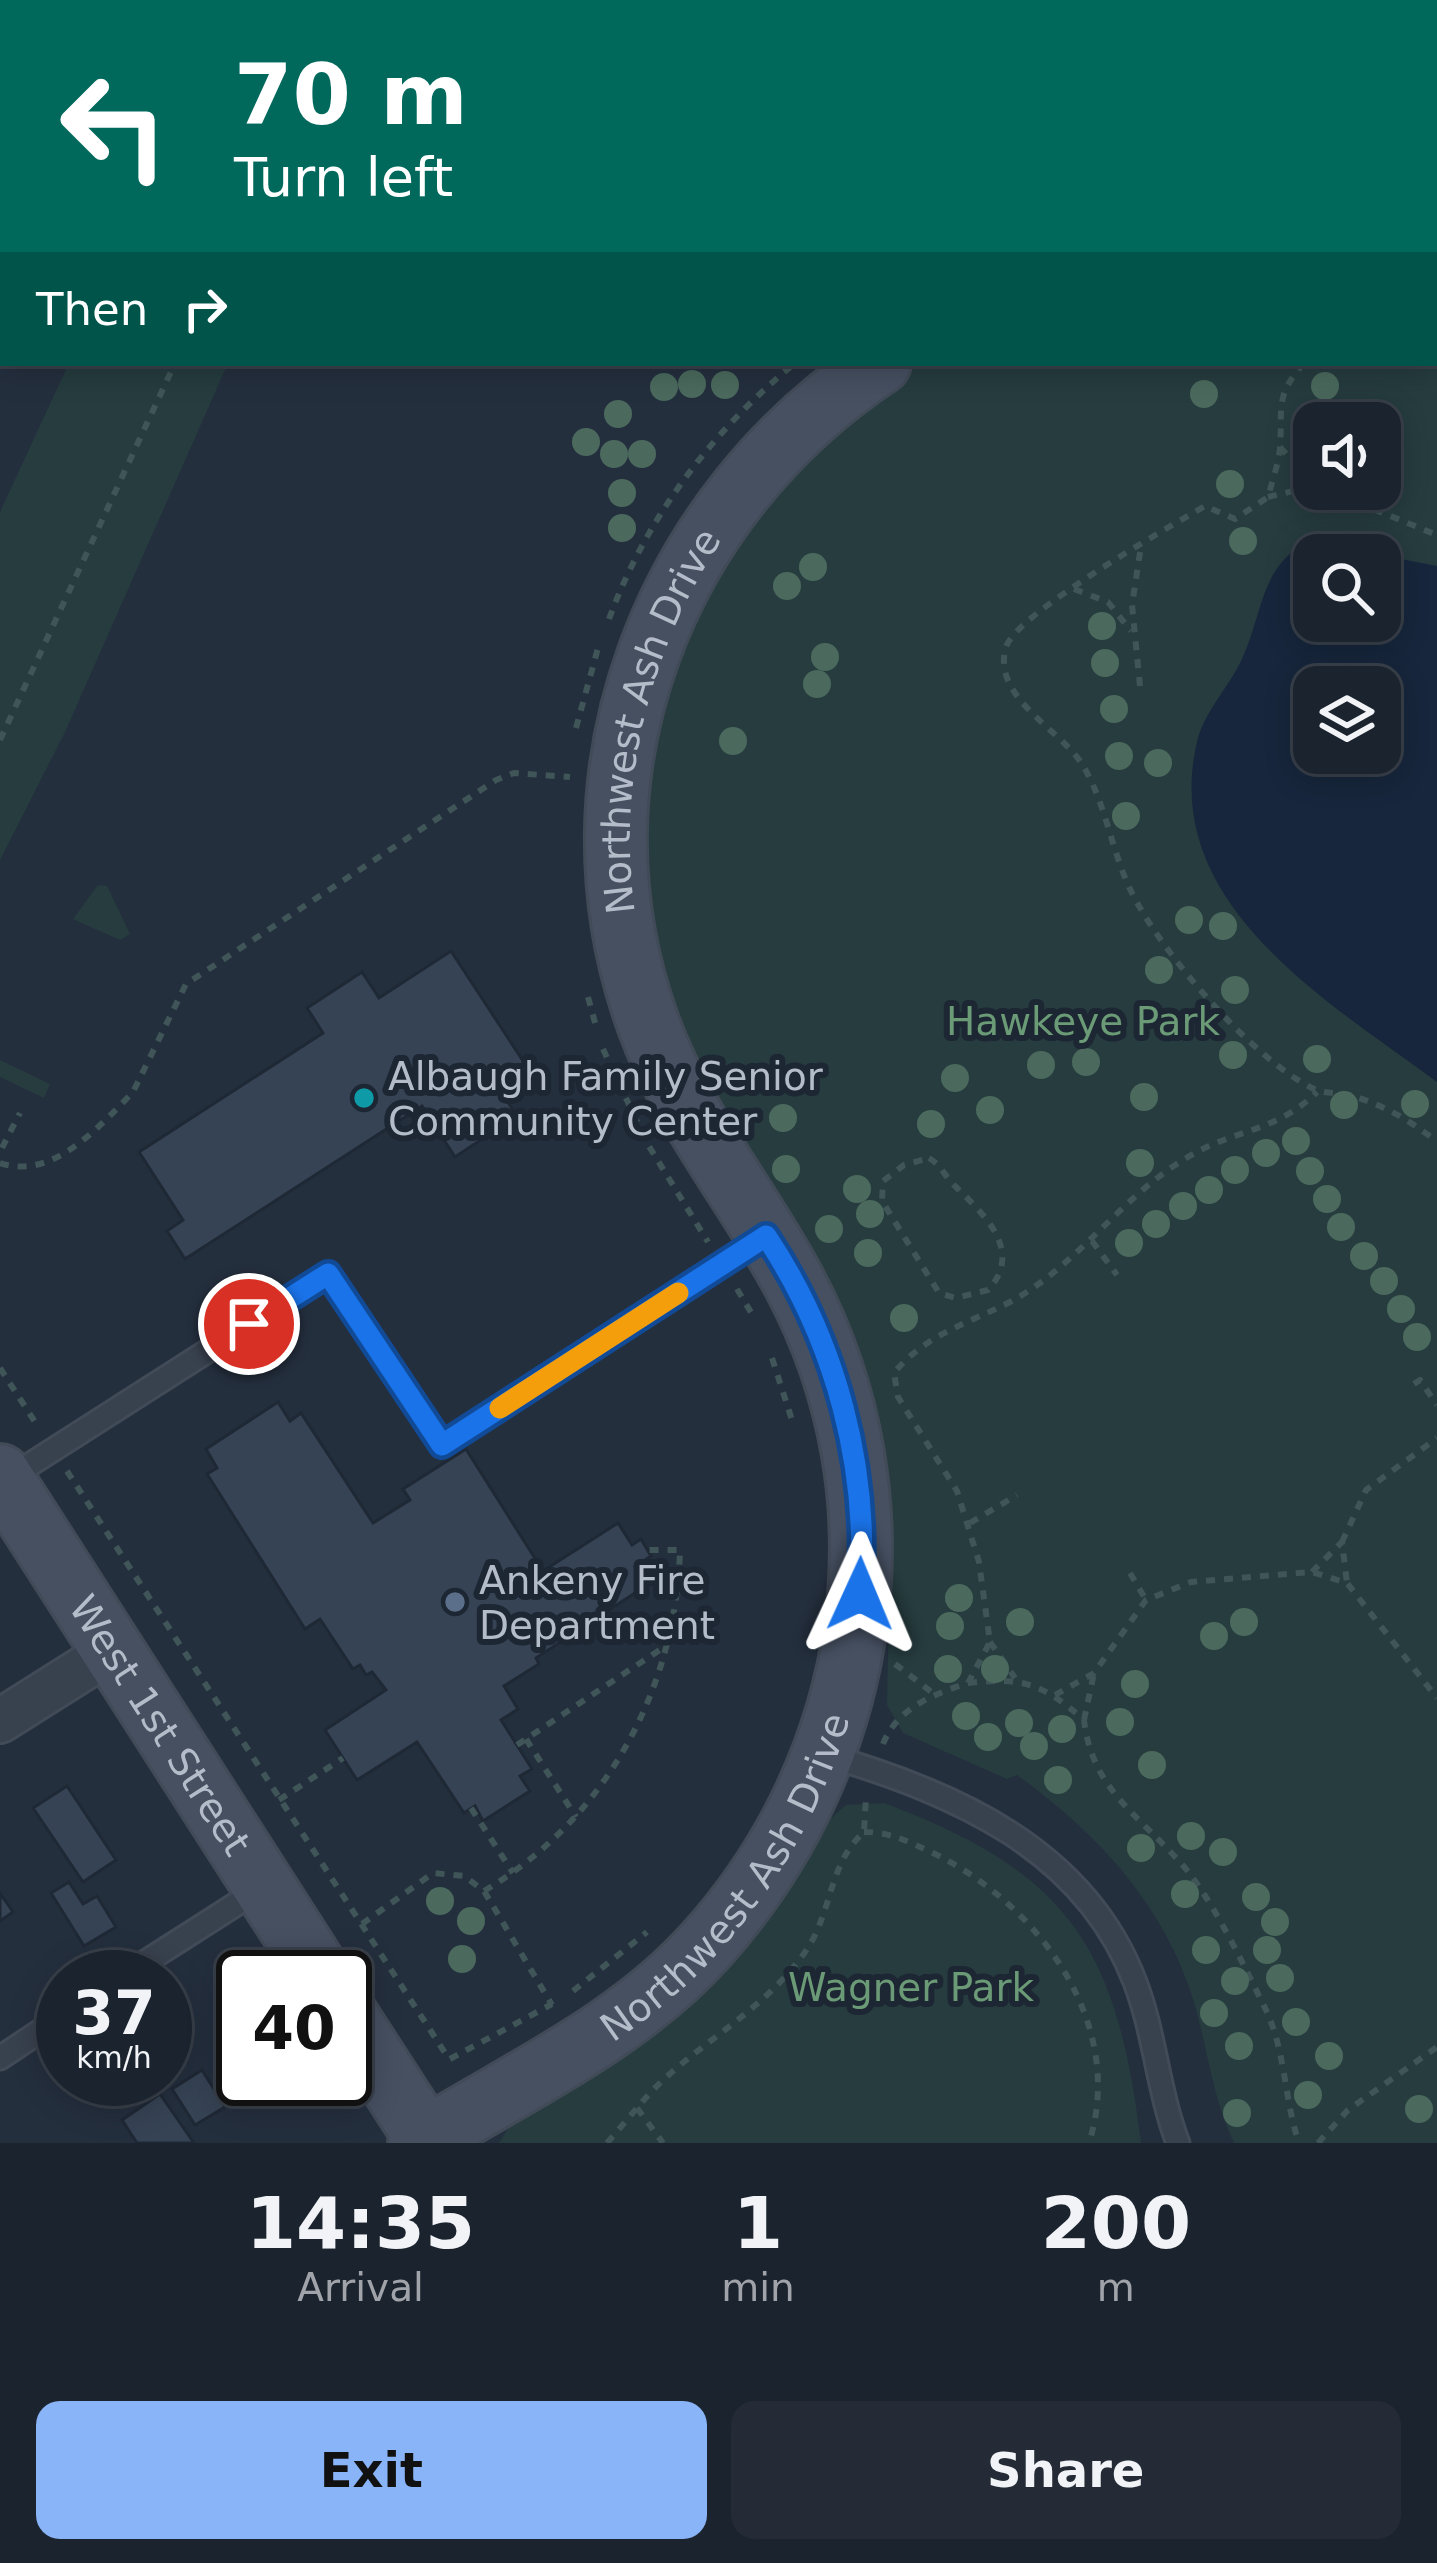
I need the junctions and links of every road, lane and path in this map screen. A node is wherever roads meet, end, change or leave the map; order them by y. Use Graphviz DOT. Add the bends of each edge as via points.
graph roads {
  1 [pos="175,366"];
  2 [pos="792,366"];
  3 [pos="876,366"];
  4 [pos="1301,366"];
  5 [pos="1280,447"];
  6 [pos="1293,462"];
  7 [pos="1293,490"];
  8 [pos="1268,496"];
  9 [pos="1374,510"];
  10 [pos="1437,536"];
  11 [pos="1142,546"];
  12 [pos="1074,589"];
  13 [pos="1132,633"];
  14 [pos="1140,686"];
  15 [pos="575,735"];
  16 [pos="0,740"];
  17 [pos="570,797"];
  18 [pos="583,974"];
  19 [pos="1317,1092"];
  20 [pos="20,1113"];
  21 [pos="1437,1142"];
  22 [pos="1,1149"];
  23 [pos="0,1162"];
  24 [pos="1092,1240"];
  25 [pos="744,1251"];
  26 [pos="1117,1275"];
  27 [pos="988,1290"];
  28 [pos="994,1308"];
  29 [pos="758,1325"];
  30 [pos="768,1346"];
  31 [pos="0,1368"];
  32 [pos="1414,1384"];
  33 [pos="1437,1405"];
  34 [pos="797,1438"];
  35 [pos="1437,1438"];
  36 [pos="53,1449"];
  37 [pos="2,1478"];
  38 [pos="1017,1495"];
  39 [pos="970,1523"];
  40 [pos="1342,1541"];
  41 [pos="647,1550"];
  42 [pos="1312,1572"];
  43 [pos="1130,1573"];
  44 [pos="1347,1582"];
  45 [pos="1146,1600"];
  46 [pos="990,1642"];
  47 [pos="667,1645"];
  48 [pos="111,1651"];
  49 [pos="1094,1672"];
  50 [pos="1015,1678"];
  51 [pos="968,1683"];
  52 [pos="1055,1695"];
  53 [pos="1437,1699"];
  54 [pos="1084,1720"];
  55 [pos="0,1721"];
  56 [pos="526,1739"];
  57 [pos="517,1745"];
  58 [pos="343,1758"];
  59 [pos="849,1762"];
  60 [pos="279,1801"];
  61 [pos="471,1808"];
  62 [pos="576,1817"];
  63 [pos="864,1832"];
  64 [pos="513,1873"];
  65 [pos="263,1887"];
  66 [pos="484,1891"];
  67 [pos="661,1919"];
  68 [pos="362,1924"];
  69 [pos="164,1950"];
  70 [pos="304,1950"];
  71 [pos="552,2005"];
  72 [pos="36,2034"];
  73 [pos="1437,2047"];
  74 [pos="372,2057"];
  75 [pos="0,2058"];
  76 [pos="464,2085"];
  77 [pos="637,2108"];
  78 [pos="424,2141"];
  79 [pos="608,2143"];
  80 [pos="663,2143"];
  81 [pos="1089,2143"];
  82 [pos="1178,2143"];
  83 [pos="1299,2143"];
  84 [pos="1318,2143"];
  1 -- 16 [label="path"];
  2 -- 15 [label="path" via="741,411 656,520 616,599"];
  3 -- 25 [label="street, Northwest Ash Drive" via="796,426 696,546 662,616 623,749 620,892 647,1021"];
  4 -- 5 [label="path" via="1276,412"];
  5 -- 6 [label="path"];
  5 -- 8 [label="path"];
  7 -- 8 [label="path"];
  8 -- 11 [label="path" via="1235,519 1205,506"];
  9 -- 10 [label="path"];
  11 -- 12 [label="path"];
  11 -- 13 [label="path"];
  12 -- 13 [label="path" via="1108,602"];
  12 -- 19 [label="path" via="1019,626 1006,647 1018,698 1079,759 1155,933 1230,1022"];
  13 -- 14 [label="path"];
  17 -- 23 [label="path" via="570,774 496,780 187,984 134,1092 70,1150 23,1171"];
  18 -- 25 [label="path" via="615,1083"];
  19 -- 21 [label="path" via="1384,1108"];
  19 -- 24 [label="path" via="1264,1130 1175,1164"];
  20 -- 22 [label="path"];
  24 -- 26 [label="path"];
  24 -- 28 [label="path"];
  25 -- 29 [label="path"];
  25 -- 36 [label="lane" via="442,1445 328,1274"];
  25 -- 59 [label="street, Northwest Ash Drive" via="824,1345 846,1414 863,1559"];
  27 -- 27 [label="path" via="1000,1245 976,1202 929,1158 883,1180 882,1201 939,1293 956,1298"];
  27 -- 28 [label="path"];
  28 -- 39 [label="path" via="926,1342 894,1373 898,1396 938,1454"];
  30 -- 34 [label="path"];
  31 -- 36 [label="path"];
  32 -- 33 [label="path" via="1420,1380"];
  35 -- 40 [label="path" via="1366,1490"];
  36 -- 37 [label="lane"];
  36 -- 60 [label="path"];
  37 -- 48 [label="street, West 1st Street"];
  38 -- 39 [label="path"];
  39 -- 46 [label="path"];
  40 -- 42 [label="path"];
  40 -- 44 [label="path"];
  41 -- 47 [label="path" via="680,1550"];
  42 -- 44 [label="path"];
  42 -- 45 [label="path" via="1191,1582"];
  43 -- 45 [label="path"];
  44 -- 53 [label="path"];
  45 -- 49 [label="path"];
  46 -- 50 [label="path"];
  46 -- 51 [label="path"];
  47 -- 56 [label="path"];
  47 -- 62 [label="path" via="642,1719"];
  48 -- 55 [label="street"];
  48 -- 65 [label="street, West 1st Street"];
  49 -- 52 [label="path"];
  49 -- 54 [label="path"];
  50 -- 51 [label="path"];
  50 -- 52 [label="path"];
  51 -- 59 [label="path" via="934,1694"];
  52 -- 54 [label="path"];
  54 -- 83 [label="path" via="1103,1782 1194,1881 1265,2009"];
  56 -- 57 [label="path"];
  56 -- 62 [label="path"];
  58 -- 60 [label="path"];
  59 -- 63 [label="path"];
  59 -- 76 [label="street, Northwest Ash Drive" via="752,1891 650,1998"];
  59 -- 82 [label="lane" via="993,1819 1078,1888 1134,1980"];
  60 -- 68 [label="path"];
  61 -- 64 [label="path"];
  62 -- 64 [label="path"];
  63 -- 77 [label="path" via="844,1850 825,1915 780,1984"];
  63 -- 81 [label="path" via="885,1832 957,1865 1040,1935 1085,2015 1100,2110"];
  64 -- 66 [label="path"];
  65 -- 69 [label="lane"];
  65 -- 70 [label="street, West 1st Street"];
  66 -- 68 [label="path" via="464,1876 433,1873"];
  66 -- 71 [label="path"];
  67 -- 71 [label="path"];
  68 -- 76 [label="path"];
  71 -- 76 [label="path"];
  72 -- 75 [label="lane"];
  73 -- 84 [label="path" via="1348,2110"];
  74 -- 78 [label="street"];
  76 -- 78 [label="street, Northwest Ash Drive"];
  77 -- 79 [label="path"];
  77 -- 80 [label="path"];
}
